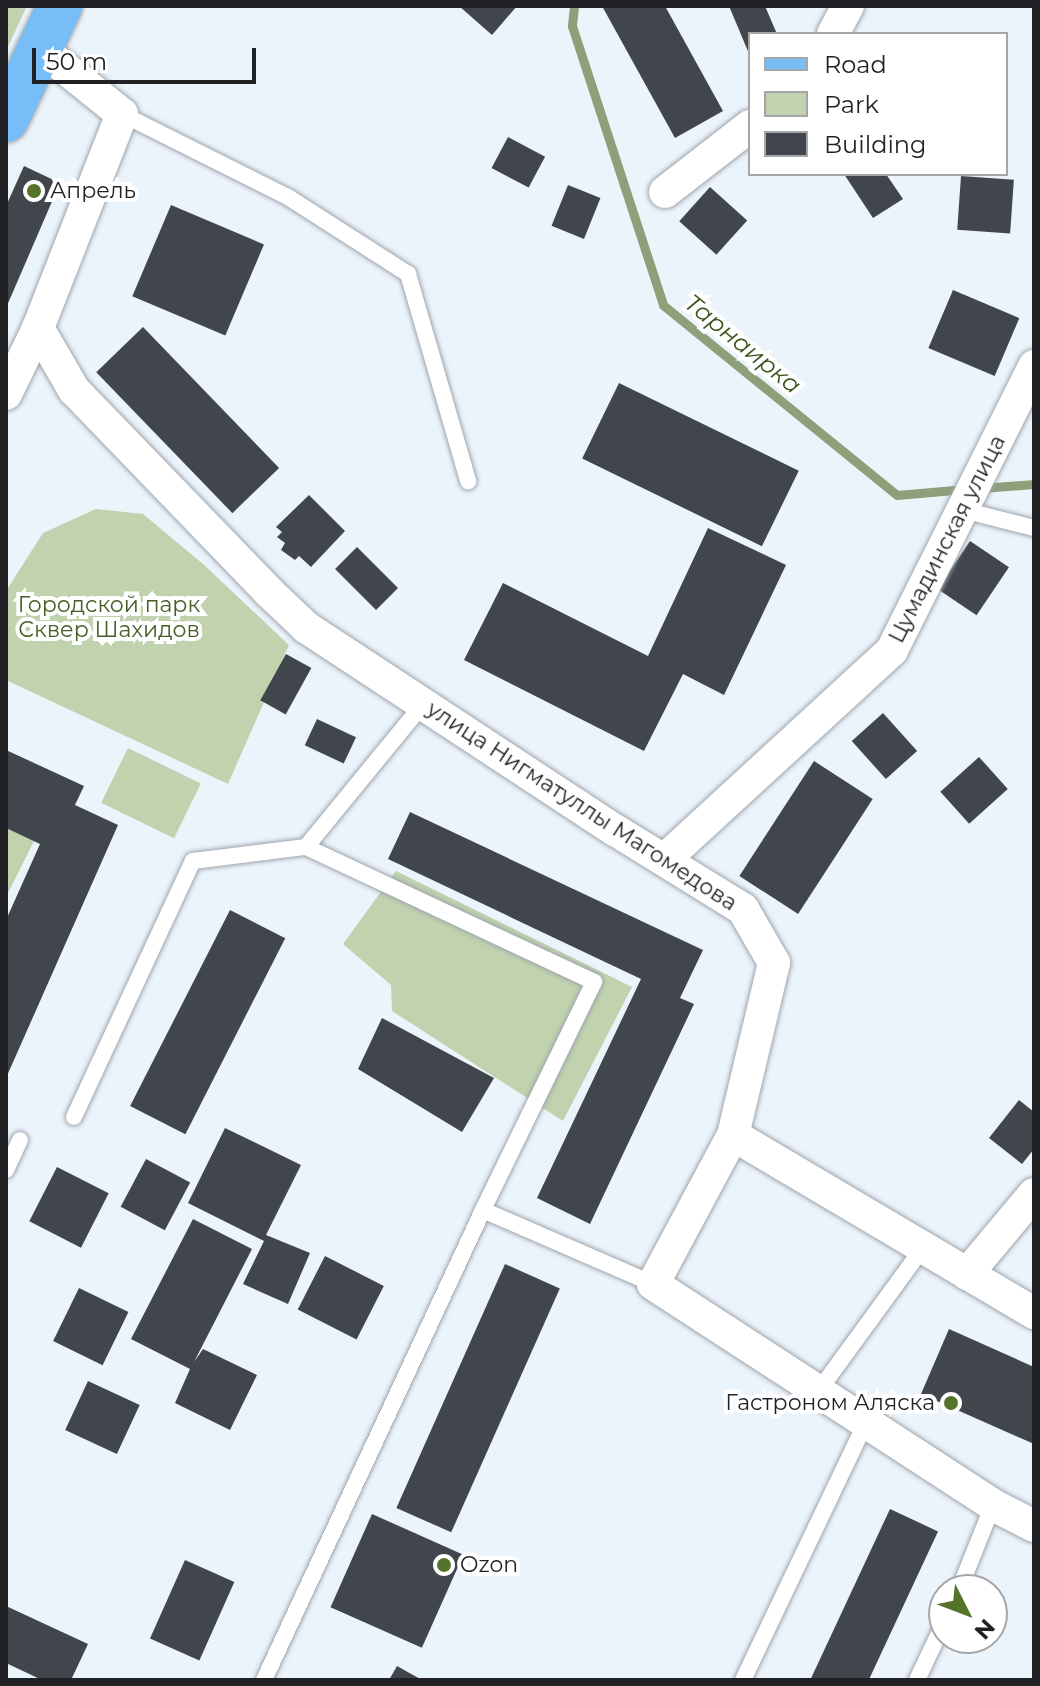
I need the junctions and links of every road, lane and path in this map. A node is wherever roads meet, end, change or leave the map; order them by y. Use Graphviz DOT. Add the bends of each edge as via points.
graph roads {
  1 [pos="60,6"];
  2 [pos="848,6"];
  3 [pos="834,32"];
  4 [pos="35,59"];
  5 [pos="122,114"];
  6 [pos="6,120"];
  7 [pos="748,128"];
  8 [pos="665,192"];
  9 [pos="38,328"];
  10 [pos="1034,366"];
  11 [pos="6,394"];
  12 [pos="468,481"];
  13 [pos="963,510"];
  14 [pos="1034,528"];
  15 [pos="423,704"];
  16 [pos="306,847"];
  17 [pos="664,860"];
  18 [pos="74,1117"];
  19 [pos="733,1135"];
  20 [pos="20,1140"];
  21 [pos="6,1170"];
  22 [pos="1034,1194"];
  23 [pos="483,1210"];
  24 [pos="923,1248"];
  25 [pos="967,1274"];
  26 [pos="653,1284"];
  27 [pos="1034,1313"];
  28 [pos="820,1389"];
  29 [pos="867,1420"];
  30 [pos="993,1505"];
  31 [pos="1034,1526"];
  32 [pos="965,1574"];
  33 [pos="929,1654"];
  34 [pos="264,1680"];
  35 [pos="743,1680"];
  36 [pos="917,1680"];
  1 -- 4 [label="main road"];
  2 -- 3 [label="street"];
  4 -- 5 [label="street" via="83,83"];
  4 -- 6 [label="main road"];
  5 -- 9 [label="street"];
  5 -- 12 [label="lane" via="288,197 408,274"];
  7 -- 8 [label="street"];
  9 -- 11 [label="street"];
  9 -- 15 [label="street, улица Нигматуллы Магомедова" via="74,390 269,592 307,628"];
  10 -- 13 [label="street, Цумадинская улица"];
  13 -- 14 [label="lane"];
  13 -- 17 [label="street, Цумадинская улица" via="892,650"];
  15 -- 16 [label="lane"];
  15 -- 17 [label="street, улица Нигматуллы Магомедова"];
  16 -- 18 [label="lane" via="193,861"];
  16 -- 23 [label="lane" via="594,982"];
  17 -- 19 [label="street, улица Нигматуллы Магомедова" via="743,909 774,963"];
  19 -- 24 [label="street"];
  19 -- 26 [label="street, улица Нигматуллы Магомедова"];
  20 -- 21 [label="lane"];
  22 -- 25 [label="street"];
  23 -- 26 [label="lane"];
  23 -- 34 [label="lane"];
  24 -- 25 [label="street"];
  24 -- 28 [label="lane"];
  25 -- 27 [label="street"];
  26 -- 28 [label="street"];
  28 -- 29 [label="street"];
  29 -- 30 [label="street"];
  29 -- 35 [label="lane"];
  30 -- 31 [label="street"];
  30 -- 32 [label="lane"];
  33 -- 36 [label="lane"];
}
